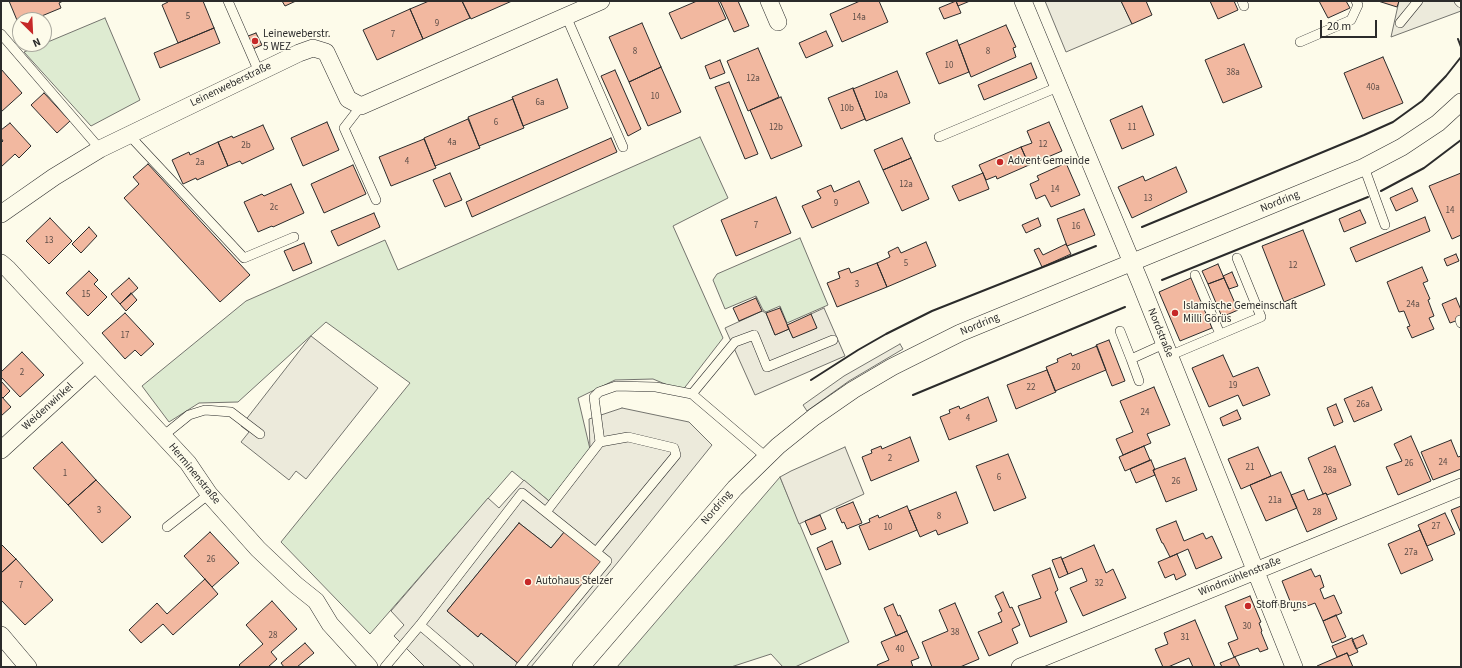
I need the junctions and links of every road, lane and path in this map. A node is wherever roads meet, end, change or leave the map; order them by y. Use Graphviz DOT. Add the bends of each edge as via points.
graph roads {
  1 [pos="228,1"];
  2 [pos="601,1"];
  3 [pos="769,1"];
  4 [pos="1356,1"];
  5 [pos="1418,1"];
  6 [pos="1027,3"];
  7 [pos="566,16"];
  8 [pos="778,22"];
  9 [pos="1400,23"];
  10 [pos="1,34"];
  11 [pos="1300,42"];
  12 [pos="259,72"];
  13 [pos="1058,87"];
  14 [pos="1461,102"];
  15 [pos="361,106"];
  16 [pos="129,135"];
  17 [pos="939,137"];
  18 [pos="623,147"];
  19 [pos="100,149"];
  20 [pos="1364,167"];
  21 [pos="376,200"];
  22 [pos="1,214"];
  23 [pos="1385,225"];
  24 [pos="294,237"];
  25 [pos="1237,258"];
  26 [pos="1131,262"];
  27 [pos="1,263"];
  28 [pos="1195,275"];
  29 [pos="1120,331"];
  30 [pos="1220,334"];
  31 [pos="833,340"];
  32 [pos="1167,350"];
  33 [pos="1131,359"];
  34 [pos="95,364"];
  35 [pos="1139,381"];
  36 [pos="692,394"];
  37 [pos="260,434"];
  38 [pos="163,436"];
  39 [pos="600,442"];
  40 [pos="1,450"];
  41 [pos="766,457"];
  42 [pos="1461,487"];
  43 [pos="209,494"];
  44 [pos="546,512"];
  45 [pos="168,527"];
  46 [pos="596,552"];
  47 [pos="1255,571"];
  48 [pos="420,625"];
  49 [pos="1,635"];
  50 [pos="28,667"];
  51 [pos="369,667"];
  52 [pos="385,667"];
  53 [pos="469,667"];
  54 [pos="520,667"];
  55 [pos="581,667"];
  56 [pos="1020,667"];
  57 [pos="1294,667"];
  1 -- 12 [label="lane"];
  2 -- 7 [label="street"];
  3 -- 8 [label="street"];
  4 -- 11 [label="lane" via="1358,5 1351,20"];
  5 -- 9 [label="lane"];
  6 -- 13 [label="street, Nordstraße"];
  7 -- 15 [label="street"];
  7 -- 18 [label="lane"];
  10 -- 19 [label="lane"];
  12 -- 15 [label="street, Leinenweberstraße" via="299,52 313,48 326,52 348,99"];
  12 -- 16 [label="street, Leinenweberstraße"];
  13 -- 17 [label="lane"];
  13 -- 26 [label="street, Nordstraße"];
  14 -- 20 [label="street, Nordring" via="1438,123 1402,147"];
  15 -- 21 [label="lane" via="344,128"];
  16 -- 19 [label="street, Leinenweberstraße"];
  16 -- 24 [label="lane" via="244,258"];
  19 -- 22 [label="street, Leinenweberstraße"];
  20 -- 23 [label="lane"];
  20 -- 26 [label="street, Nordring"];
  25 -- 30 [label="lane" via="1261,317"];
  26 -- 32 [label="street, Nordstraße"];
  26 -- 41 [label="street, Nordring" via="960,333 892,366 814,417"];
  27 -- 34 [label="street, Herminenstraße"];
  28 -- 30 [label="lane"];
  29 -- 33 [label="lane"];
  30 -- 32 [label="lane"];
  31 -- 36 [label="lane" via="767,367 754,335 735,342"];
  32 -- 33 [label="lane"];
  32 -- 47 [label="street, Nordstraße"];
  33 -- 35 [label="lane"];
  34 -- 38 [label="street, Herminenstraße"];
  34 -- 40 [label="street, Weidenwinkel"];
  36 -- 39 [label="lane" via="650,387 616,386 599,392 594,398"];
  36 -- 41 [label="lane"];
  37 -- 38 [label="lane" via="231,412 205,410 189,415"];
  38 -- 43 [label="street, Herminenstraße" via="188,463"];
  39 -- 44 [label="lane"];
  39 -- 46 [label="lane" via="628,437 674,448 676,455"];
  41 -- 55 [label="street, Nordring" via="735,488"];
  42 -- 47 [label="street, Windmühlenstraße"];
  43 -- 45 [label="lane"];
  43 -- 51 [label="street, Herminenstraße" via="258,549 316,601 330,624"];
  44 -- 46 [label="lane"];
  44 -- 48 [label="lane" via="522,493"];
  46 -- 54 [label="lane" via="607,561"];
  47 -- 56 [label="street, Windmühlenstraße"];
  47 -- 57 [label="street, Nordstraße"];
  48 -- 52 [label="lane"];
  48 -- 53 [label="lane"];
  49 -- 50 [label="street"];
}
